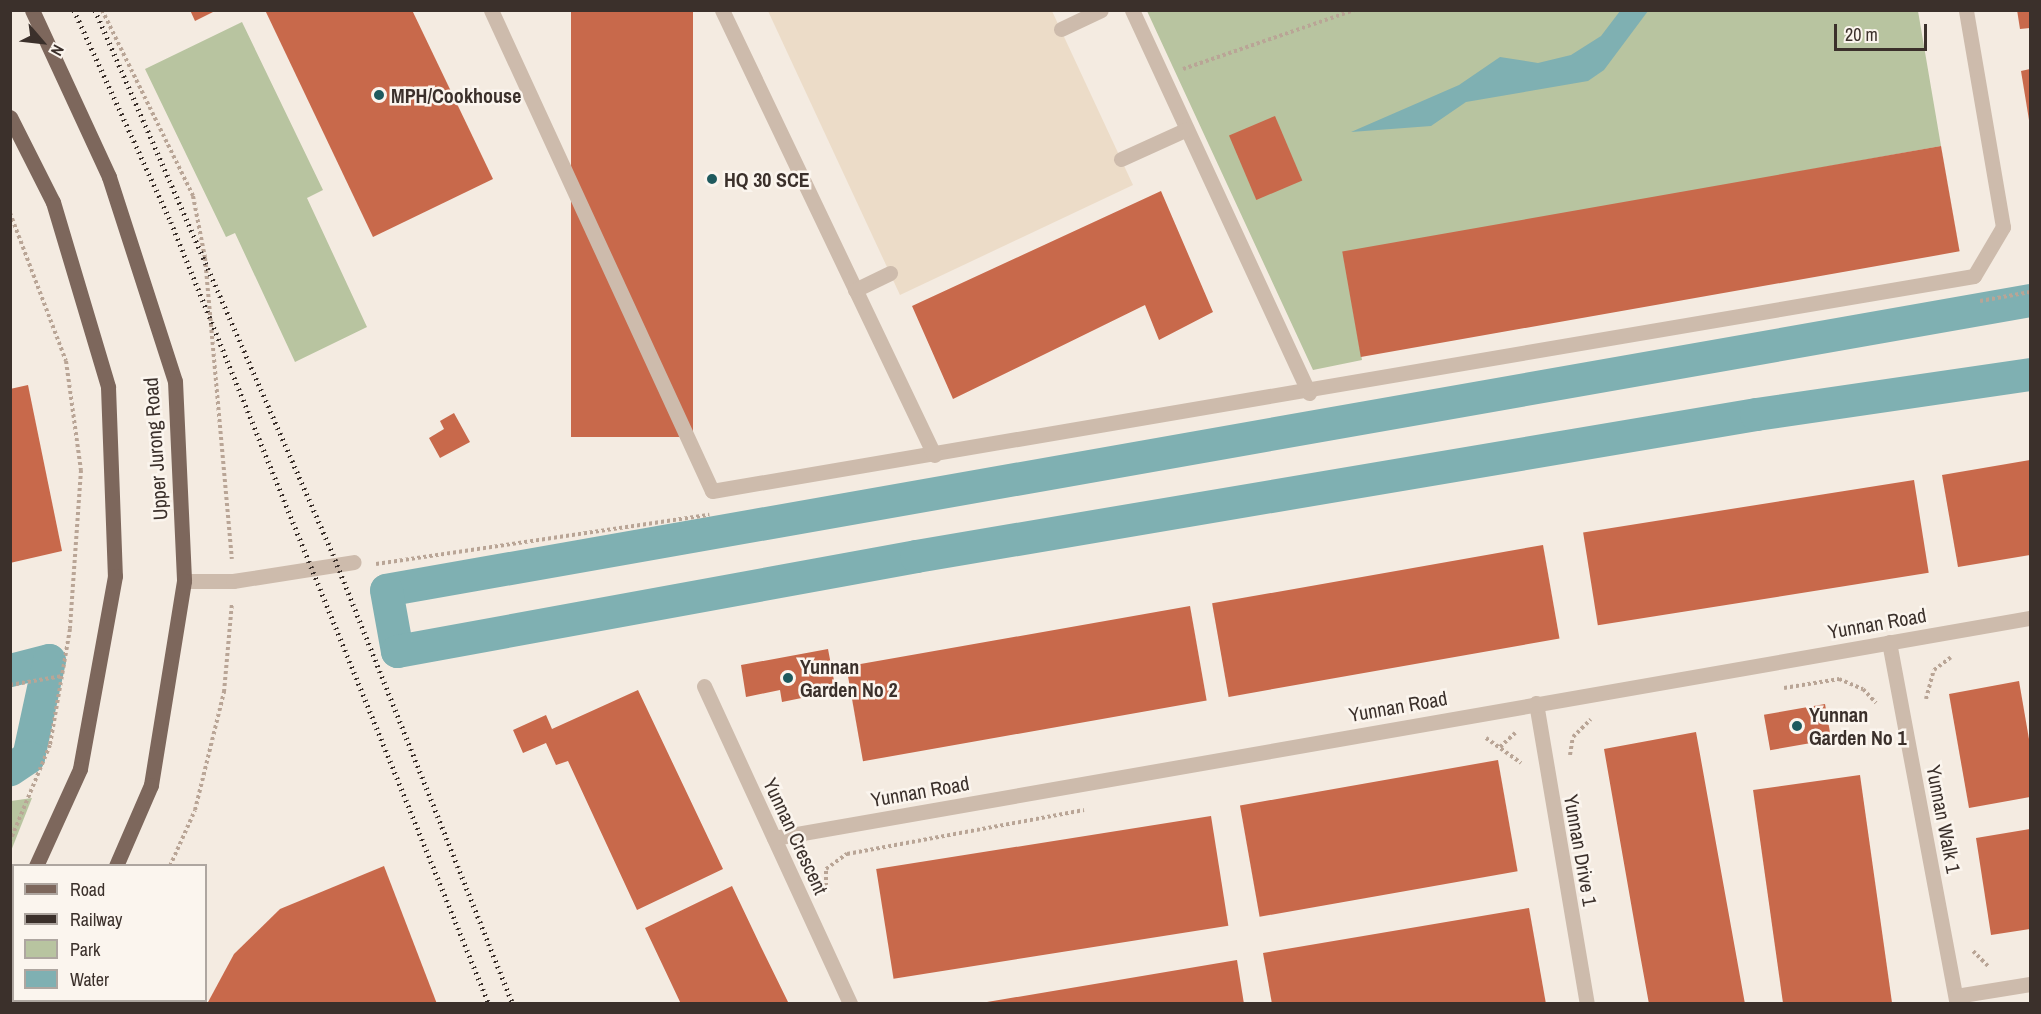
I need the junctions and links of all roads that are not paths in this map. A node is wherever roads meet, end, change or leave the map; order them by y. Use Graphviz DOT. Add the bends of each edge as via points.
graph roads {
  1 [pos="32,10"];
  2 [pos="491,10"];
  3 [pos="1101,10"];
  4 [pos="1132,10"];
  5 [pos="1966,10"];
  6 [pos="724,11"];
  7 [pos="1061,29"];
  8 [pos="10,117"];
  9 [pos="1187,129"];
  10 [pos="1121,159"];
  11 [pos="890,273"];
  12 [pos="855,290"];
  13 [pos="1309,393"];
  14 [pos="934,455"];
  15 [pos="354,562"];
  16 [pos="184,581"];
  17 [pos="2031,618"];
  18 [pos="1889,642"];
  19 [pos="704,686"];
  20 [pos="1536,703"];
  21 [pos="774,838"];
  22 [pos="37,864"];
  23 [pos="117,864"];
  24 [pos="2031,984"];
  25 [pos="1956,1000"];
  26 [pos="850,1004"];
  27 [pos="1587,1004"];
  1 -- 16 [label="main road, Upper Jurong Road" via="109,177 175,381"];
  2 -- 14 [label="street" via="712,491"];
  3 -- 7 [label="street"];
  4 -- 9 [label="street"];
  5 -- 13 [label="street" via="2003,227 1974,276"];
  6 -- 12 [label="street"];
  8 -- 22 [label="main road" via="53,202 109,399 115,576 80,770"];
  9 -- 10 [label="street"];
  9 -- 13 [label="street"];
  11 -- 12 [label="street"];
  12 -- 14 [label="street"];
  13 -- 14 [label="street"];
  15 -- 16 [label="street" via="233,581"];
  16 -- 23 [label="main road, Upper Jurong Road" via="151,785"];
  17 -- 18 [label="street, Yunnan Road"];
  18 -- 20 [label="street, Yunnan Road"];
  18 -- 25 [label="street, Yunnan Walk 1"];
  19 -- 21 [label="street, Yunnan Crescent"];
  20 -- 21 [label="street, Yunnan Road"];
  20 -- 27 [label="street, Yunnan Drive 1"];
  21 -- 26 [label="street, Yunnan Crescent"];
  24 -- 25 [label="street"];
}
